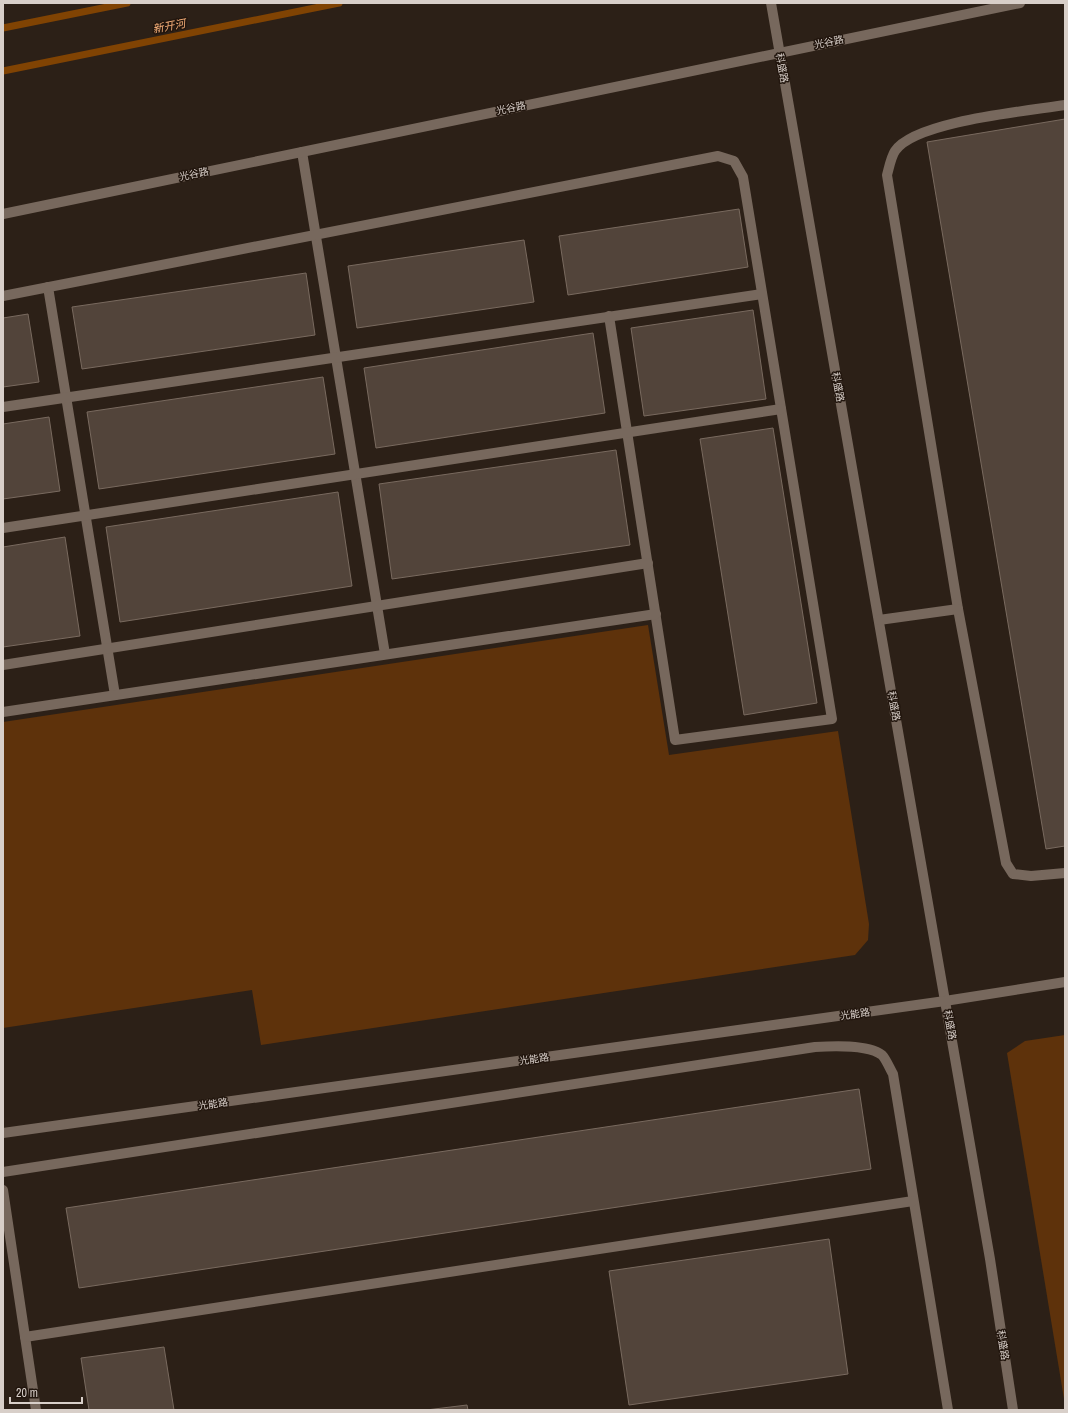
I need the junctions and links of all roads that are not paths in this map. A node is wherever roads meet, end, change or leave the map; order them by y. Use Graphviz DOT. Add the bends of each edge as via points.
graph roads {
  1 [pos="771,3"];
  2 [pos="1020,3"];
  3 [pos="779,52"];
  4 [pos="1065,105"];
  5 [pos="302,152"];
  6 [pos="3,214"];
  7 [pos="315,234"];
  8 [pos="48,287"];
  9 [pos="762,294"];
  10 [pos="3,296"];
  11 [pos="609,316"];
  12 [pos="336,357"];
  13 [pos="67,397"];
  14 [pos="3,406"];
  15 [pos="781,409"];
  16 [pos="627,432"];
  17 [pos="355,474"];
  18 [pos="86,515"];
  19 [pos="3,528"];
  20 [pos="648,563"];
  21 [pos="377,605"];
  22 [pos="958,608"];
  23 [pos="656,614"];
  24 [pos="878,620"];
  25 [pos="108,648"];
  26 [pos="385,654"];
  27 [pos="3,664"];
  28 [pos="115,695"];
  29 [pos="3,712"];
  30 [pos="1065,873"];
  31 [pos="1065,982"];
  32 [pos="945,1001"];
  33 [pos="3,1133"];
  34 [pos="3,1172"];
  35 [pos="3,1190"];
  36 [pos="913,1201"];
  37 [pos="25,1337"];
  38 [pos="36,1410"];
  39 [pos="948,1410"];
  40 [pos="1013,1410"];
  1 -- 3 [label="street, 科盛路"];
  2 -- 3 [label="street, 光谷路"];
  3 -- 5 [label="street, 光谷路"];
  3 -- 24 [label="street, 科盛路"];
  4 -- 22 [label="street" via="948,124 913,137 895,151 887,175"];
  5 -- 6 [label="street, 光谷路"];
  5 -- 7 [label="street"];
  7 -- 8 [label="street"];
  7 -- 9 [label="street" via="718,156 734,161 743,177"];
  7 -- 12 [label="street"];
  8 -- 10 [label="street"];
  8 -- 13 [label="street"];
  9 -- 11 [label="street"];
  9 -- 15 [label="street"];
  11 -- 12 [label="street"];
  11 -- 16 [label="street"];
  12 -- 13 [label="street"];
  12 -- 17 [label="street"];
  13 -- 14 [label="street"];
  13 -- 18 [label="street"];
  15 -- 16 [label="street"];
  15 -- 23 [label="street" via="832,719 675,740"];
  16 -- 17 [label="street"];
  16 -- 20 [label="street"];
  17 -- 18 [label="street"];
  17 -- 21 [label="street"];
  18 -- 19 [label="street"];
  18 -- 25 [label="street"];
  20 -- 21 [label="street"];
  20 -- 23 [label="street"];
  21 -- 25 [label="street"];
  21 -- 26 [label="street"];
  22 -- 24 [label="street"];
  22 -- 30 [label="street" via="1006,863 1014,874 1031,876"];
  23 -- 26 [label="street"];
  24 -- 32 [label="street, 科盛路"];
  25 -- 27 [label="street"];
  25 -- 28 [label="street"];
  26 -- 28 [label="street"];
  28 -- 29 [label="street"];
  31 -- 32 [label="street, 光能路"];
  32 -- 33 [label="street, 光能路"];
  32 -- 40 [label="street, 科盛路" via="990,1259"];
  34 -- 36 [label="street" via="815,1047 842,1046 864,1049 882,1056 893,1074"];
  35 -- 37 [label="street"];
  36 -- 37 [label="street"];
  36 -- 39 [label="street"];
  37 -- 38 [label="street"];
}
